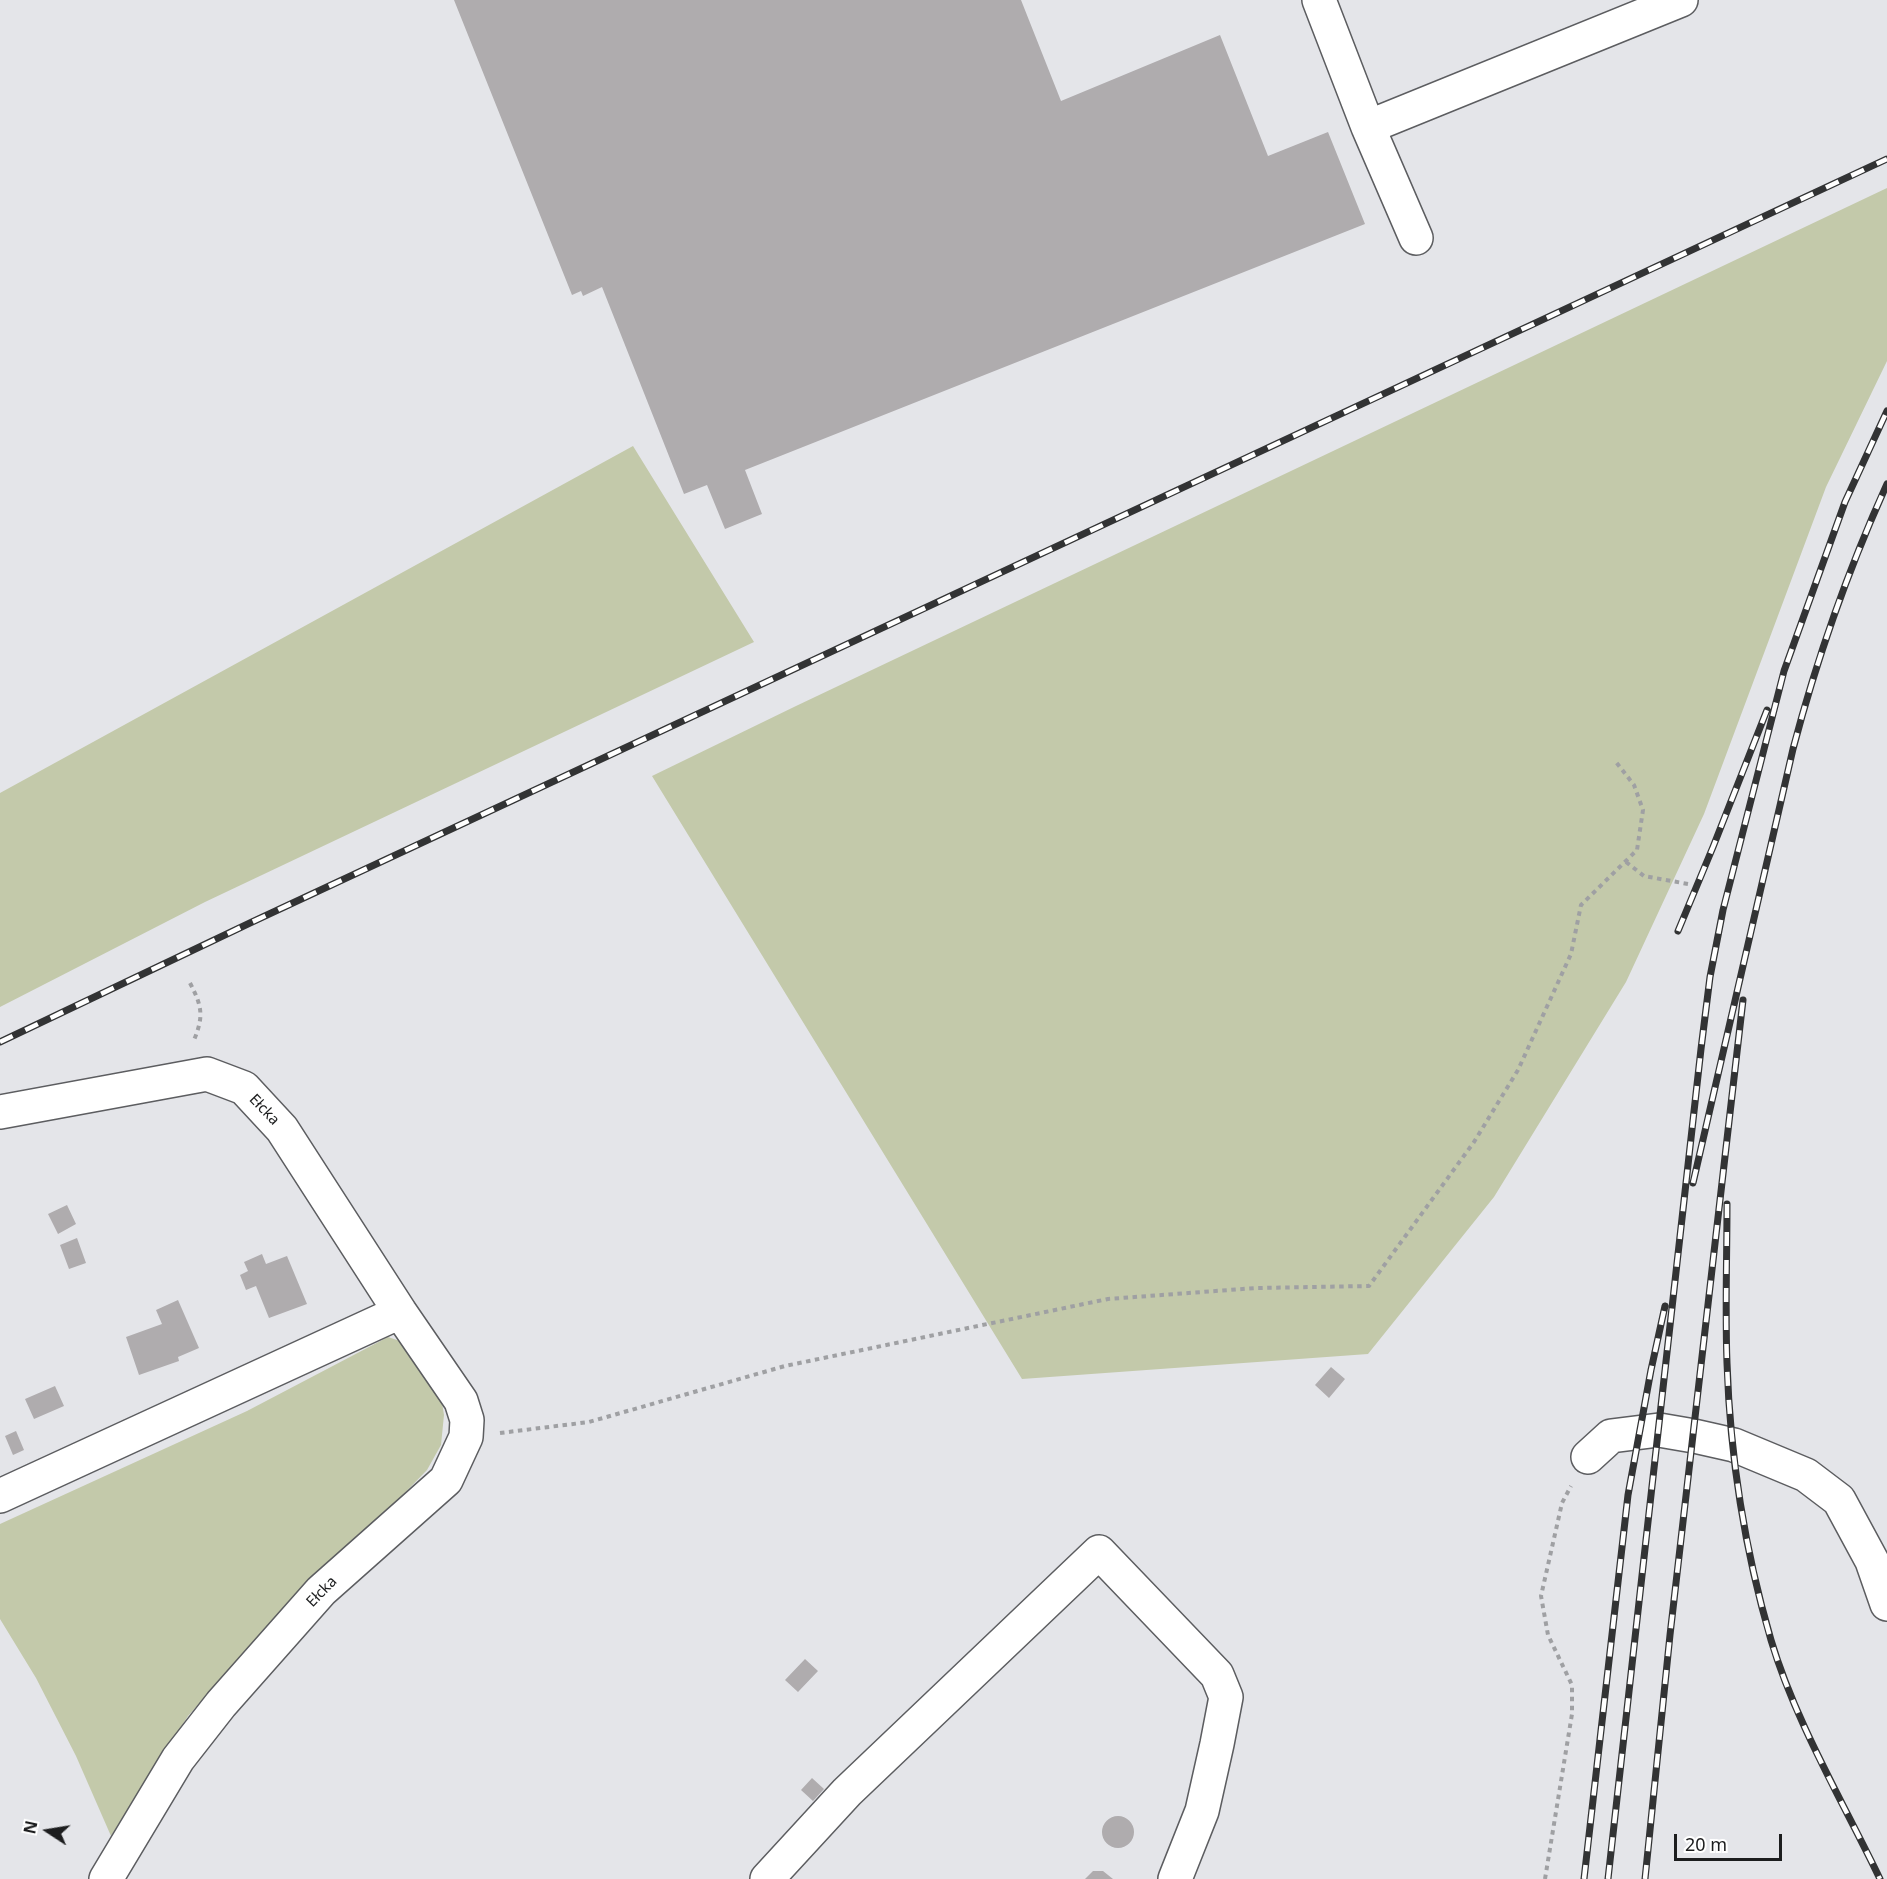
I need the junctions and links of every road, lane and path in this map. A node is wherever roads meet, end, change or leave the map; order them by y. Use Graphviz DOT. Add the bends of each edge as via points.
graph roads {
  1 [pos="1319,0"];
  2 [pos="1680,0"];
  3 [pos="1368,127"];
  4 [pos="1416,238"];
  5 [pos="1616,762"];
  6 [pos="1626,862"];
  7 [pos="1688,884"];
  8 [pos="190,983"];
  9 [pos="177,1079"];
  10 [pos="0,1112"];
  11 [pos="400,1312"];
  12 [pos="466,1437"];
  13 [pos="1588,1457"];
  14 [pos="0,1496"];
  15 [pos="1887,1604"];
  16 [pos="106,1879"];
  17 [pos="767,1879"];
  18 [pos="1175,1879"];
  19 [pos="1545,1879"];
  1 -- 3 [label="street"];
  2 -- 3 [label="street"];
  3 -- 4 [label="street"];
  5 -- 6 [label="path" via="1634,785 1643,810 1637,850"];
  6 -- 7 [label="path" via="1644,876"];
  6 -- 12 [label="path" via="1581,905 1571,954 1518,1070 1474,1142 1369,1286 1256,1288 1108,1299 785,1366 589,1422"];
  8 -- 9 [label="path" via="200,1002 200,1026"];
  9 -- 10 [label="street, Ełcka"];
  9 -- 11 [label="street, Ełcka" via="207,1074 243,1088 251,1096 282,1129"];
  11 -- 12 [label="street, Ełcka" via="461,1401 467,1420"];
  11 -- 14 [label="street"];
  12 -- 16 [label="street, Ełcka" via="446,1480 321,1591 221,1704 178,1759"];
  13 -- 15 [label="street" via="1611,1436 1659,1430 1734,1445 1806,1475 1839,1500 1872,1561"];
  13 -- 19 [label="path" via="1562,1503 1541,1596 1548,1635 1572,1685 1572,1714"];
  17 -- 18 [label="street" via="847,1792 1099,1552 1217,1675 1226,1697 1202,1811"];
}
